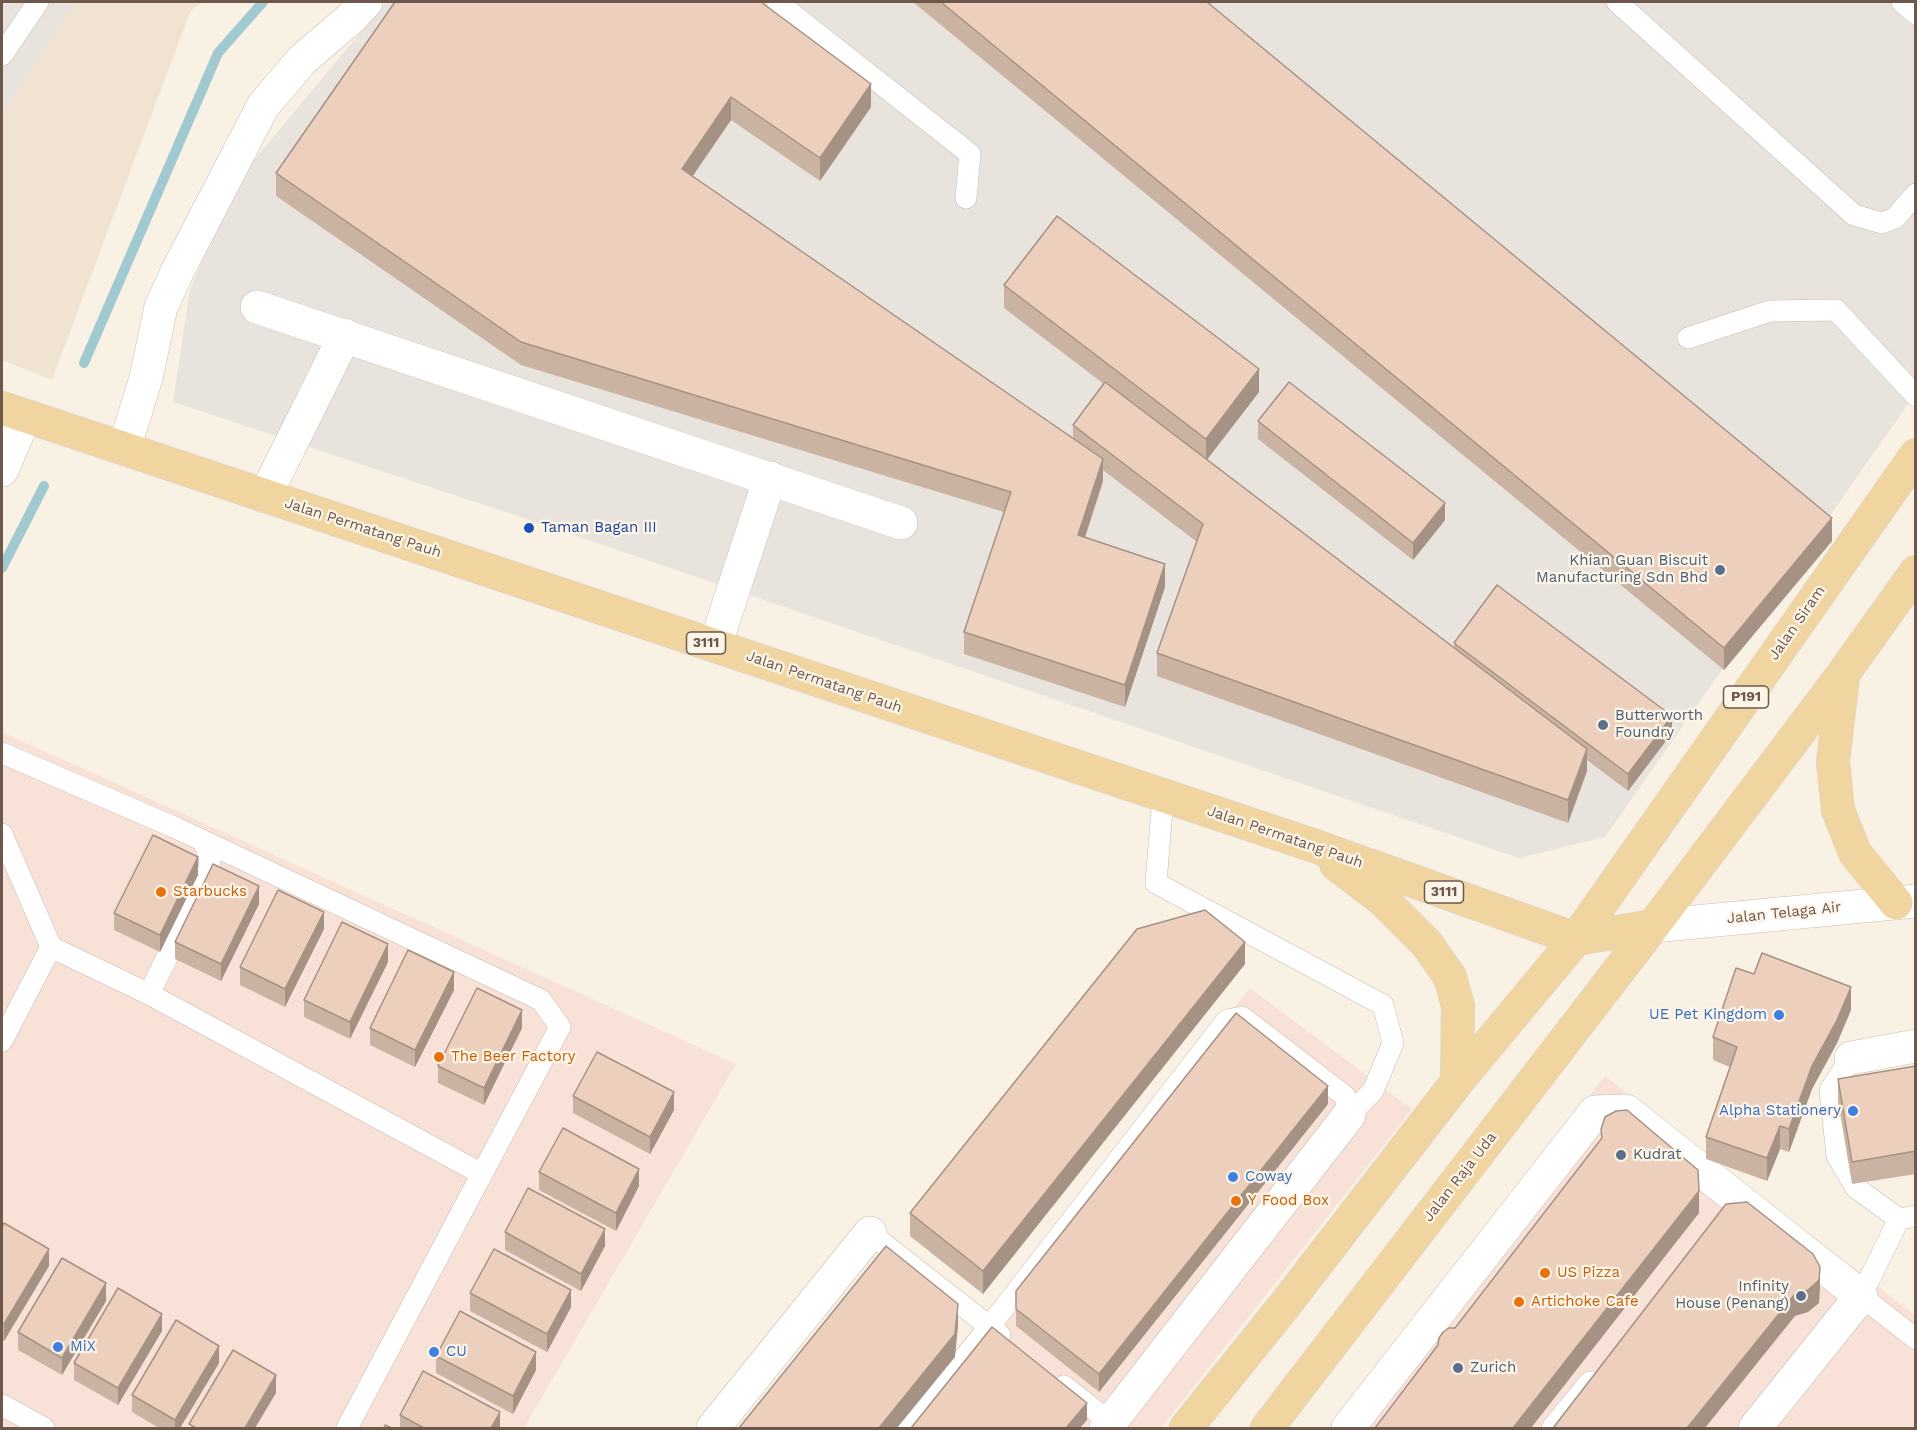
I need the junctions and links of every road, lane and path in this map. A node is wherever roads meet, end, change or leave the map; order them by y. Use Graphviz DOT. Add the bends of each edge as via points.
graph roads {
  1 [pos="38,2"];
  2 [pos="366,2"];
  3 [pos="777,2"];
  4 [pos="1617,2"];
  5 [pos="1902,2"];
  6 [pos="1916,14"];
  7 [pos="2,55"];
  8 [pos="1916,194"];
  9 [pos="966,198"];
  10 [pos="256,306"];
  11 [pos="345,335"];
  12 [pos="1688,338"];
  13 [pos="1916,396"];
  14 [pos="19,414"];
  15 [pos="112,445"];
  16 [pos="1916,454"];
  17 [pos="2,470"];
  18 [pos="770,478"];
  19 [pos="265,496"];
  20 [pos="901,523"];
  21 [pos="1916,572"];
  22 [pos="715,646"];
  23 [pos="1843,674"];
  24 [pos="2,753"];
  25 [pos="1163,796"];
  26 [pos="2,834"];
  27 [pos="203,841"];
  28 [pos="1312,845"];
  29 [pos="1906,902"];
  30 [pos="1653,926"];
  31 [pos="1576,939"];
  32 [pos="51,947"];
  33 [pos="149,994"];
  34 [pos="2,1041"];
  35 [pos="1916,1046"];
  36 [pos="1851,1058"];
  37 [pos="1457,1082"];
  38 [pos="1349,1115"];
  39 [pos="482,1174"];
  40 [pos="1907,1217"];
  41 [pos="870,1233"];
  42 [pos="1861,1296"];
  43 [pos="989,1327"];
  44 [pos="1916,1340"];
  45 [pos="1017,1349"];
  46 [pos="1604,1364"];
  47 [pos="1045,1371"];
  48 [pos="2,1405"];
  49 [pos="1109,1426"];
  50 [pos="44,1428"];
  51 [pos="346,1428"];
  52 [pos="713,1428"];
  53 [pos="907,1428"];
  54 [pos="1186,1428"];
  55 [pos="1267,1428"];
  56 [pos="1348,1428"];
  57 [pos="1552,1428"];
  58 [pos="1755,1428"];
  1 -- 7 [label="lane"];
  2 -- 15 [label="street" via="302,60 263,106 161,307 146,378"];
  3 -- 9 [label="lane" via="970,154"];
  4 -- 8 [label="lane" via="1854,215 1882,224 1894,218"];
  5 -- 6 [label="lane"];
  10 -- 11 [label="street"];
  11 -- 18 [label="street"];
  11 -- 19 [label="street"];
  12 -- 13 [label="lane" via="1770,311 1836,310"];
  14 -- 15 [label="main road, Jalan Permatang Pauh / 3111"];
  14 -- 17 [label="street"];
  15 -- 19 [label="main road, Jalan Permatang Pauh / 3111"];
  16 -- 31 [label="main road, Jalan Siram / P191"];
  18 -- 20 [label="street"];
  18 -- 22 [label="street"];
  19 -- 22 [label="main road, Jalan Permatang Pauh / 3111"];
  21 -- 23 [label="main road"];
  22 -- 25 [label="main road, Jalan Permatang Pauh / 3111"];
  23 -- 29 [label="main road" via="1833,762 1838,810 1855,853"];
  23 -- 30 [label="main road"];
  24 -- 27 [label="lane"];
  25 -- 28 [label="main road, Jalan Permatang Pauh / 3111"];
  25 -- 38 [label="lane" via="1156,883 1383,1005 1393,1043 1373,1091"];
  26 -- 32 [label="lane"];
  27 -- 33 [label="lane" via="210,865 205,880"];
  27 -- 39 [label="lane" via="542,1000 560,1027"];
  28 -- 31 [label="main road, Jalan Permatang Pauh / 3111"];
  28 -- 37 [label="main road" via="1383,900 1427,944 1450,977 1458,1006"];
  29 -- 30 [label="street, Jalan Telaga Air"];
  30 -- 31 [label="main road, 3111"];
  30 -- 55 [label="main road, Jalan Raja Uda"];
  31 -- 37 [label="main road"];
  32 -- 33 [label="lane"];
  32 -- 34 [label="lane"];
  33 -- 39 [label="lane"];
  35 -- 36 [label="street"];
  36 -- 40 [label="lane" via="1830,1090 1838,1156 1856,1188"];
  37 -- 54 [label="main road"];
  38 -- 43 [label="lane" via="1345,1096 1242,1017 1227,1020"];
  38 -- 49 [label="street"];
  39 -- 51 [label="lane"];
  40 -- 42 [label="lane"];
  41 -- 43 [label="lane"];
  41 -- 52 [label="street"];
  42 -- 44 [label="lane"];
  42 -- 56 [label="street" via="1730,1208 1626,1111 1595,1112"];
  42 -- 58 [label="street"];
  43 -- 45 [label="lane"];
  43 -- 53 [label="lane"];
  46 -- 57 [label="lane"];
  47 -- 49 [label="lane"];
  48 -- 50 [label="lane"];
}
